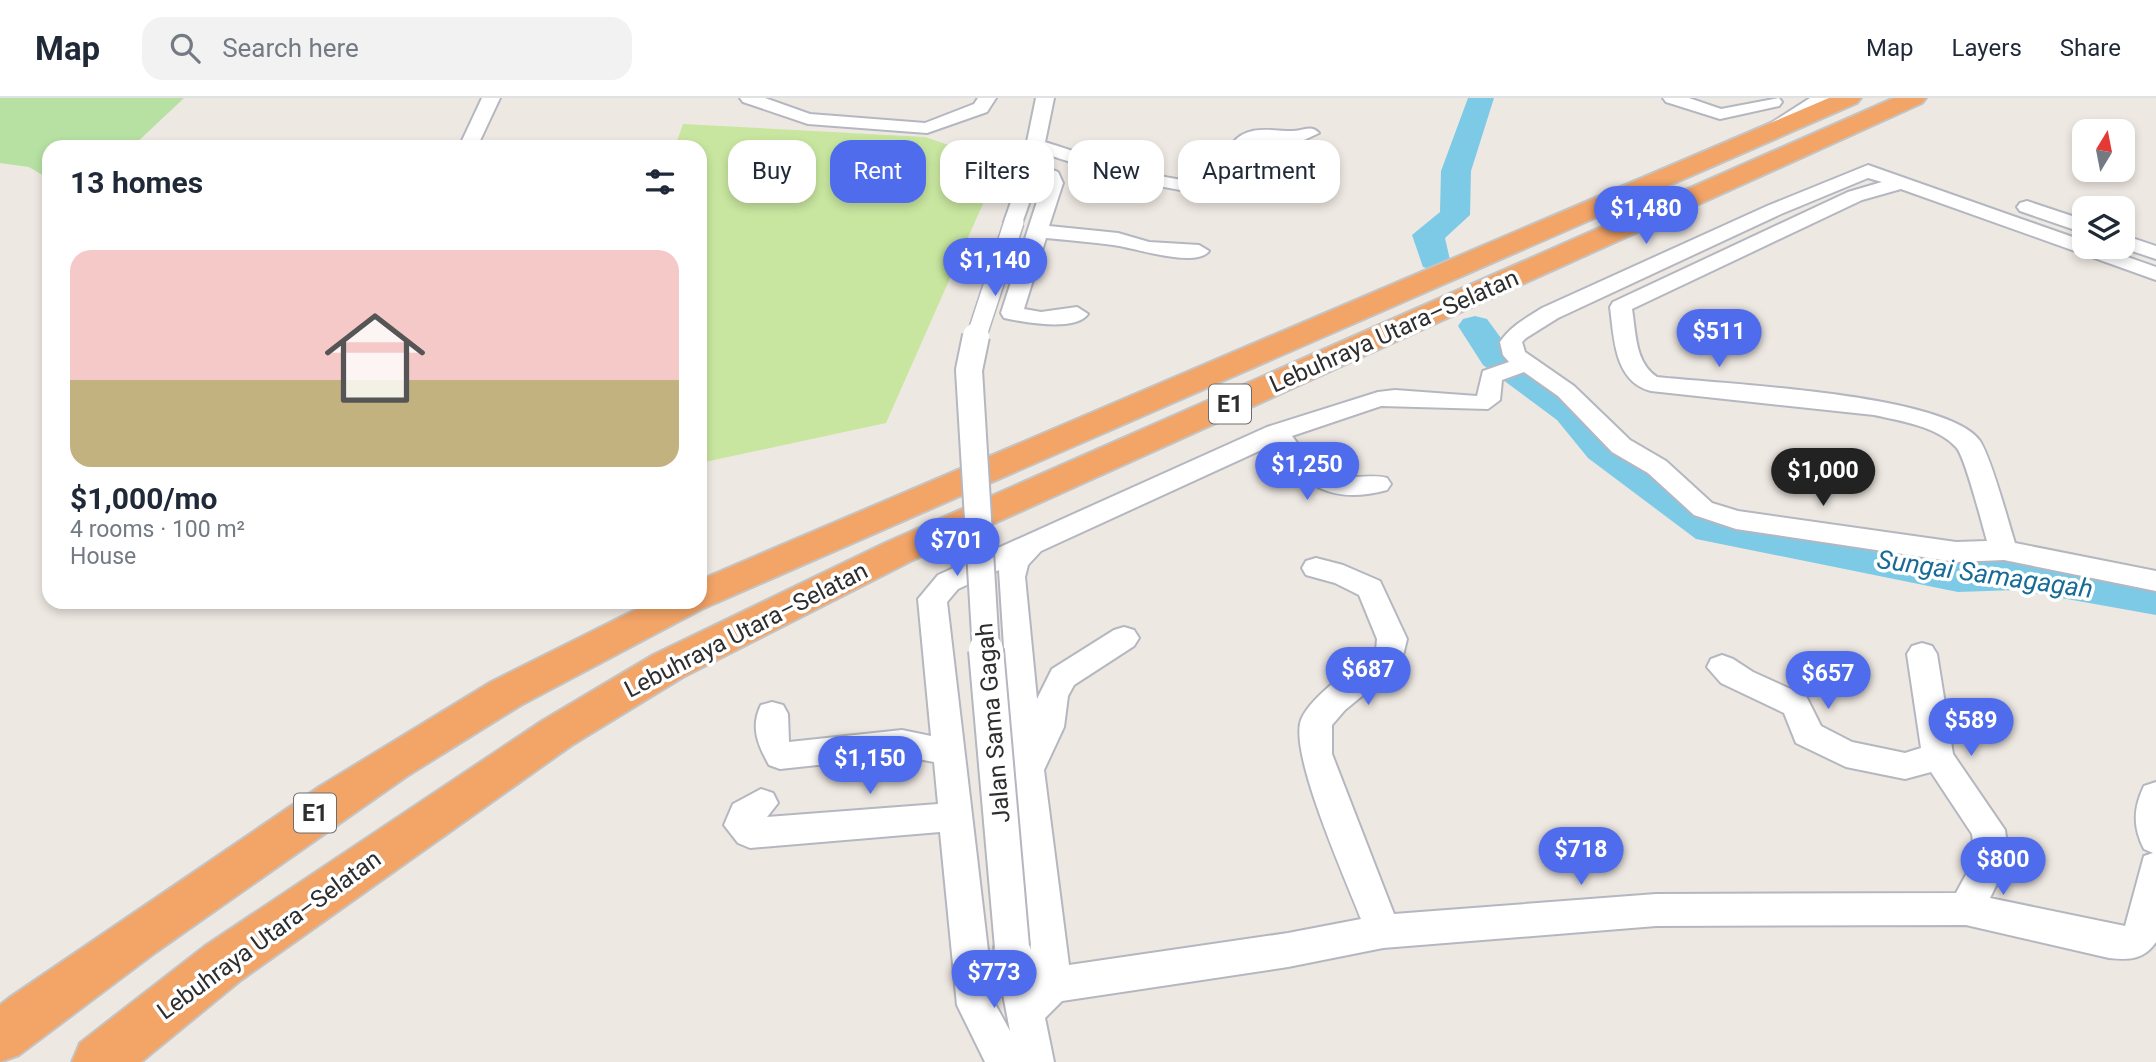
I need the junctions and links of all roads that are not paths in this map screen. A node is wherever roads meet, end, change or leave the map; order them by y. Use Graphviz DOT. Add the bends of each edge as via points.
graph roads {
  1 [pos="491,98"];
  2 [pos="749,98"];
  3 [pos="987,98"];
  4 [pos="1045,98"];
  5 [pos="1672,98"];
  6 [pos="1822,98"];
  7 [pos="1849,98"];
  8 [pos="1914,98"];
  9 [pos="1929,98"];
  10 [pos="1882,114"];
  11 [pos="1772,116"];
  12 [pos="1310,132"];
  13 [pos="471,140"];
  14 [pos="1035,140"];
  15 [pos="1054,151"];
  16 [pos="1908,185"];
  17 [pos="1040,203"];
  18 [pos="2072,223"];
  19 [pos="1026,226"];
  20 [pos="2135,245"];
  21 [pos="1199,251"];
  22 [pos="2156,253"];
  23 [pos="2156,274"];
  24 [pos="1077,314"];
  25 [pos="1522,365"];
  26 [pos="1276,433"];
  27 [pos="1378,484"];
  28 [pos="1030,546"];
  29 [pos="2004,550"];
  30 [pos="1316,568"];
  31 [pos="2156,580"];
  32 [pos="707,593"];
  33 [pos="673,609"];
  34 [pos="1124,638"];
  35 [pos="1922,654"];
  36 [pos="1722,667"];
  37 [pos="772,714"];
  38 [pos="947,752"];
  39 [pos="1938,757"];
  40 [pos="1028,770"];
  41 [pos="2156,796"];
  42 [pos="761,803"];
  43 [pos="954,817"];
  44 [pos="2156,839"];
  45 [pos="2156,867"];
  46 [pos="1966,909"];
  47 [pos="1383,931"];
  48 [pos="1053,985"];
  49 [pos="1024,1012"];
  50 [pos="0,1037"];
  51 [pos="99,1062"];
  52 [pos="1005,1062"];
  53 [pos="1035,1062"];
  1 -- 13 [label="street"];
  2 -- 3 [label="street" via="808,119 927,128 981,108"];
  4 -- 14 [label="street"];
  5 -- 11 [label="street" via="1720,114"];
  6 -- 11 [label="street" via="1786,119"];
  7 -- 11 [label="highway, Lebuhraya Utara–Selatan / E1"];
  8 -- 10 [label="highway, Lebuhraya Utara–Selatan / E1"];
  9 -- 10 [label="highway"];
  10 -- 51 [label="highway, Lebuhraya Utara–Selatan / E1" via="898,552 668,666 557,733 234,955"];
  11 -- 32 [label="highway, Lebuhraya Utara–Selatan / E1"];
  12 -- 15 [label="street" via="1287,138 1245,138 1241,144 1243,182 1231,187 1123,174"];
  16 -- 18 [label="street" via="1916,176 1938,175"];
  16 -- 23 [label="street"];
  16 -- 25 [label="street" via="1868,171 1550,313 1511,342"];
  16 -- 29 [label="street" via="1855,196 1634,298 1621,307 1632,368 1651,384 1874,408 1912,415 1947,429 1969,444"];
  17 -- 19 [label="street"];
  19 -- 21 [label="street" via="1118,239 1148,248"];
  19 -- 24 [label="street" via="1012,313 1048,319"];
  19 -- 49 [label="street, Jalan Sama Gagah, bridge" via="980,318 969,370 986,667 1012,947"];
  20 -- 22 [label="street"];
  25 -- 26 [label="street" via="1491,376 1488,400 1479,404 1378,399"];
  25 -- 29 [label="street" via="1566,391 1621,446 1657,467 1703,509 1736,520 1956,552"];
  26 -- 27 [label="street" via="1313,479 1343,487"];
  26 -- 28 [label="street"];
  28 -- 38 [label="street" via="948,582 932,599"];
  28 -- 40 [label="street" via="1016,561 1011,577"];
  29 -- 31 [label="street"];
  30 -- 47 [label="street" via="1370,588 1392,639 1390,656 1334,701 1316,722 1316,754"];
  33 -- 50 [label="highway, E1" via="502,694 365,778"];
  34 -- 40 [label="street" via="1063,677 1052,696 1048,727"];
  35 -- 39 [label="street"];
  36 -- 39 [label="street" via="1749,687 1786,697 1801,712 1807,734 1846,754 1905,766"];
  37 -- 38 [label="street" via="771,739 780,756 902,743"];
  38 -- 43 [label="street"];
  39 -- 46 [label="street" via="1988,830 1992,859"];
  40 -- 48 [label="street"];
  41 -- 44 [label="street" via="2151,821"];
  42 -- 43 [label="street" via="745,814 741,825 750,833"];
  43 -- 52 [label="street" via="976,1005"];
  45 -- 46 [label="street" via="2142,933 2132,943"];
  46 -- 47 [label="street" via="1656,910"];
  47 -- 48 [label="street"];
  48 -- 49 [label="street"];
  49 -- 53 [label="street, Jalan Sama Gagah"];
}
